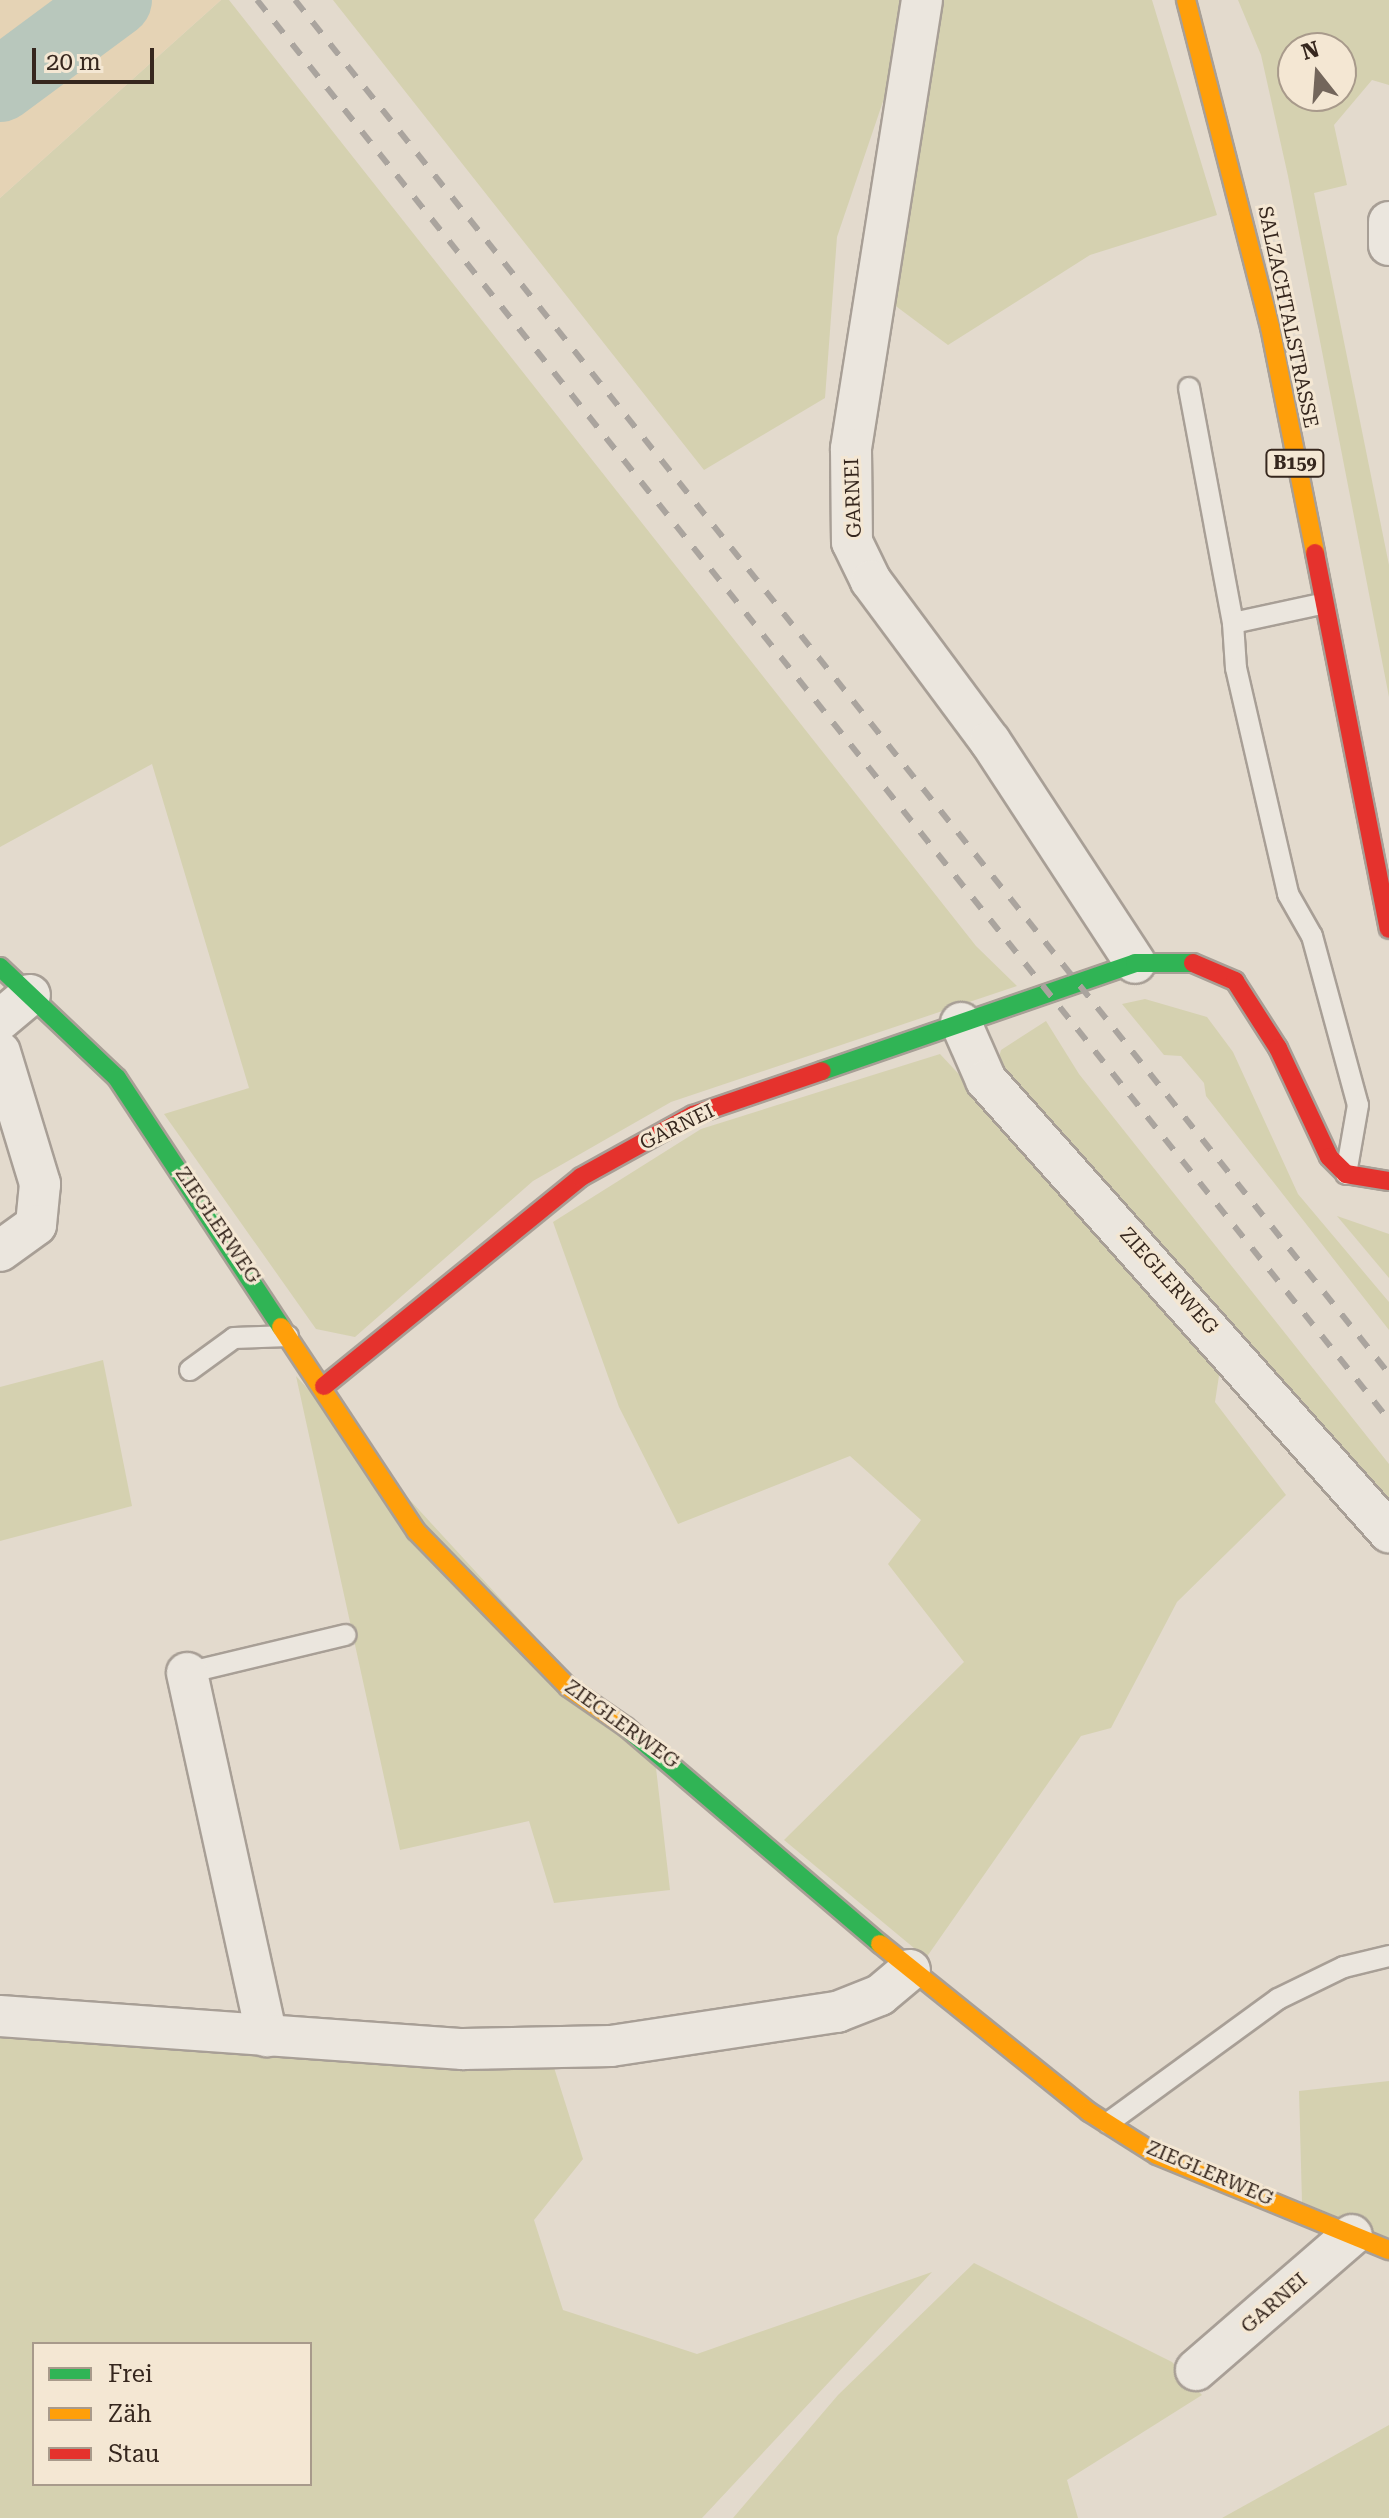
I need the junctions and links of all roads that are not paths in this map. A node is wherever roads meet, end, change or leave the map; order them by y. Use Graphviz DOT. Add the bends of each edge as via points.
graph roads {
  1 [pos="922,0"];
  2 [pos="1186,0"];
  3 [pos="1389,222"];
  4 [pos="1389,245"];
  5 [pos="1189,388"];
  6 [pos="1321,604"];
  7 [pos="1233,623"];
  8 [pos="1389,929"];
  9 [pos="1135,963"];
  10 [pos="0,967"];
  11 [pos="30,995"];
  12 [pos="0,1020"];
  13 [pos="961,1023"];
  14 [pos="0,1052"];
  15 [pos="1346,1174"];
  16 [pos="1389,1181"];
  17 [pos="0,1251"];
  18 [pos="292,1336"];
  19 [pos="190,1370"];
  20 [pos="324,1386"];
  21 [pos="1389,1532"];
  22 [pos="345,1635"];
  23 [pos="187,1673"];
  24 [pos="1389,1956"];
  25 [pos="910,1970"];
  26 [pos="0,2016"];
  27 [pos="267,2036"];
  28 [pos="1108,2123"];
  29 [pos="1352,2235"];
  30 [pos="1389,2250"];
  31 [pos="1196,2370"];
  1 -- 9 [label="street, GARNEI" via="851,449 852,542 871,581 990,741"];
  2 -- 6 [label="street, SALZACHTALSTRASSE / B159" via="1245,213"];
  3 -- 4 [label="street"];
  5 -- 7 [label="lane"];
  6 -- 7 [label="lane"];
  6 -- 8 [label="street, SALZACHTALSTRASSE / B159"];
  7 -- 15 [label="lane" via="1236,668 1288,894 1312,936 1358,1105"];
  9 -- 13 [label="street, GARNEI"];
  9 -- 15 [label="street, GARNEI" via="1206,963 1235,981 1278,1048 1317,1137"];
  10 -- 11 [label="street, ZIEGLERWEG"];
  11 -- 12 [label="street"];
  11 -- 18 [label="street, ZIEGLERWEG" via="117,1078"];
  13 -- 20 [label="street, GARNEI" via="693,1115 581,1177"];
  13 -- 21 [label="street, ZIEGLERWEG" via="986,1080"];
  14 -- 17 [label="street" via="40,1184 36,1225"];
  15 -- 16 [label="street"];
  18 -- 19 [label="lane" via="234,1338"];
  18 -- 20 [label="street, ZIEGLERWEG"];
  20 -- 25 [label="street, ZIEGLERWEG" via="416,1531 511,1631 568,1687 668,1755"];
  22 -- 23 [label="lane"];
  23 -- 27 [label="street"];
  24 -- 28 [label="lane" via="1344,1967 1278,1999"];
  25 -- 27 [label="street" via="880,1995 837,2012 611,2046 463,2049"];
  25 -- 28 [label="street, ZIEGLERWEG"];
  26 -- 27 [label="street"];
  28 -- 29 [label="street, ZIEGLERWEG" via="1157,2155"];
  29 -- 30 [label="street, ZIEGLERWEG"];
  29 -- 31 [label="street, GARNEI"];
}
